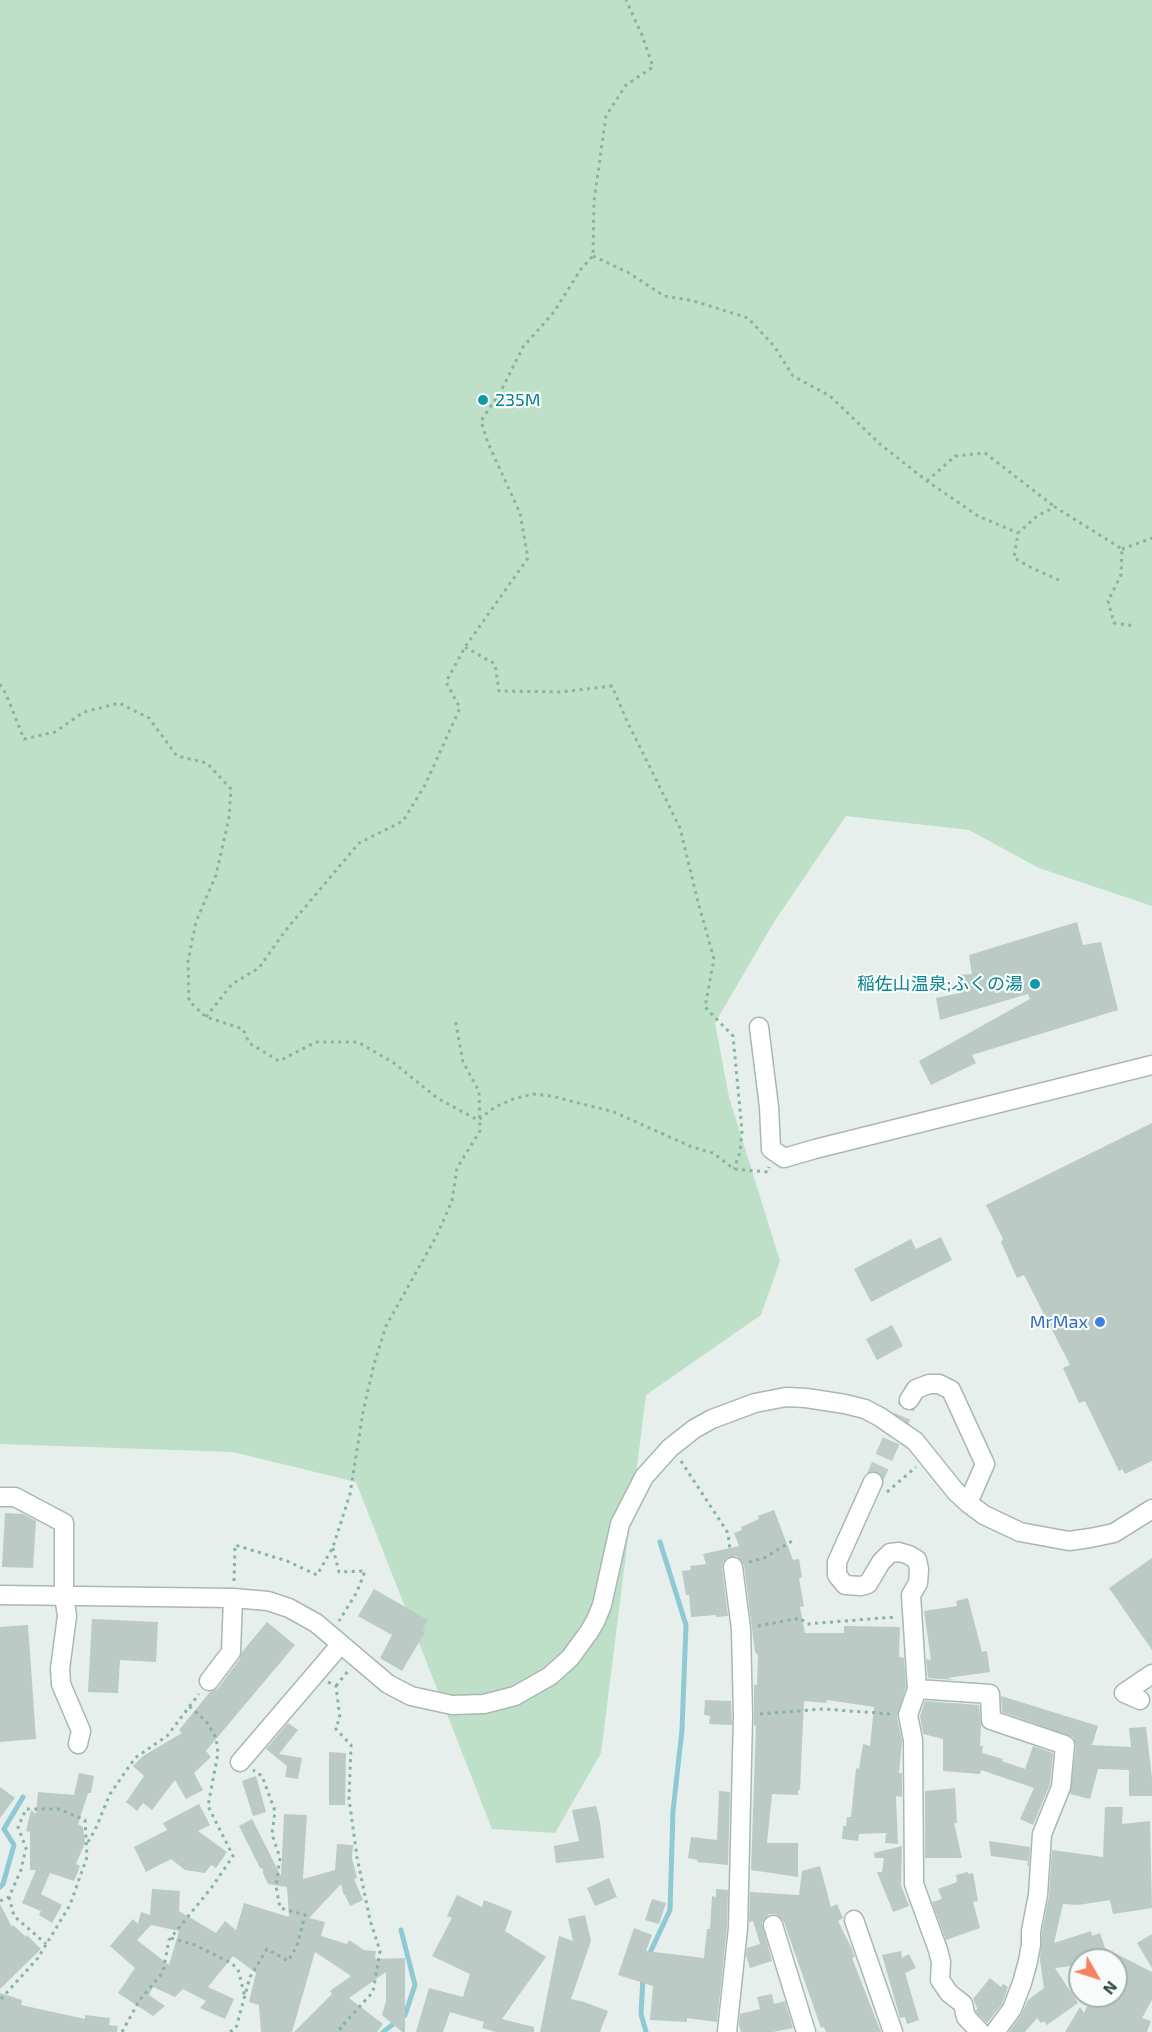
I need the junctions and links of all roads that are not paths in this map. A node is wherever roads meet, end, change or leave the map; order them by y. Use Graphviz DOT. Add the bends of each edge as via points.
graph roads {
  1 [pos="759,1027"];
  2 [pos="1152,1065"];
  3 [pos="909,1400"];
  4 [pos="873,1482"];
  5 [pos="0,1497"];
  6 [pos="968,1503"];
  7 [pos="1152,1509"];
  8 [pos="733,1567"];
  9 [pos="0,1595"];
  10 [pos="64,1595"];
  11 [pos="233,1598"];
  12 [pos="335,1640"];
  13 [pos="1152,1674"];
  14 [pos="209,1681"];
  15 [pos="917,1689"];
  16 [pos="1140,1700"];
  17 [pos="78,1744"];
  18 [pos="240,1762"];
  19 [pos="854,1920"];
  20 [pos="773,1925"];
  21 [pos="726,2032"];
  22 [pos="806,2032"];
  23 [pos="893,2032"];
  24 [pos="980,2032"];
  25 [pos="995,2032"];
  1 -- 2 [label="street" via="771,1149 784,1158"];
  3 -- 6 [label="street" via="916,1389 928,1384 951,1390 985,1464"];
  4 -- 15 [label="street" via="837,1562 837,1575 845,1585 861,1586 868,1584 890,1554 899,1552 917,1560 918,1583 911,1595"];
  5 -- 10 [label="street" via="15,1497 64,1523"];
  6 -- 7 [label="street" via="1020,1532 1068,1541 1114,1533"];
  6 -- 12 [label="street" via="915,1441 865,1409 806,1398 772,1399 736,1409 694,1429 644,1477 616,1537 602,1605 590,1632 570,1659 540,1683 515,1696 484,1704 436,1702 411,1696 388,1684"];
  8 -- 21 [label="street" via="741,1629 743,1716 738,1928"];
  9 -- 10 [label="street"];
  10 -- 11 [label="street"];
  10 -- 17 [label="street" via="67,1616 61,1684 81,1731"];
  11 -- 12 [label="street" via="268,1601 289,1608 316,1623"];
  11 -- 14 [label="street" via="231,1652"];
  12 -- 18 [label="street" via="312,1676"];
  13 -- 16 [label="street" via="1124,1693"];
  15 -- 24 [label="street" via="908,1715 913,1740 914,1884 938,1950 940,1980 963,2004 966,2017"];
  15 -- 25 [label="street" via="990,1694 991,1720 1065,1745 1060,1786 1042,1834 1028,1961 1012,2009"];
  19 -- 23 [label="street"];
  20 -- 22 [label="street"];
}
